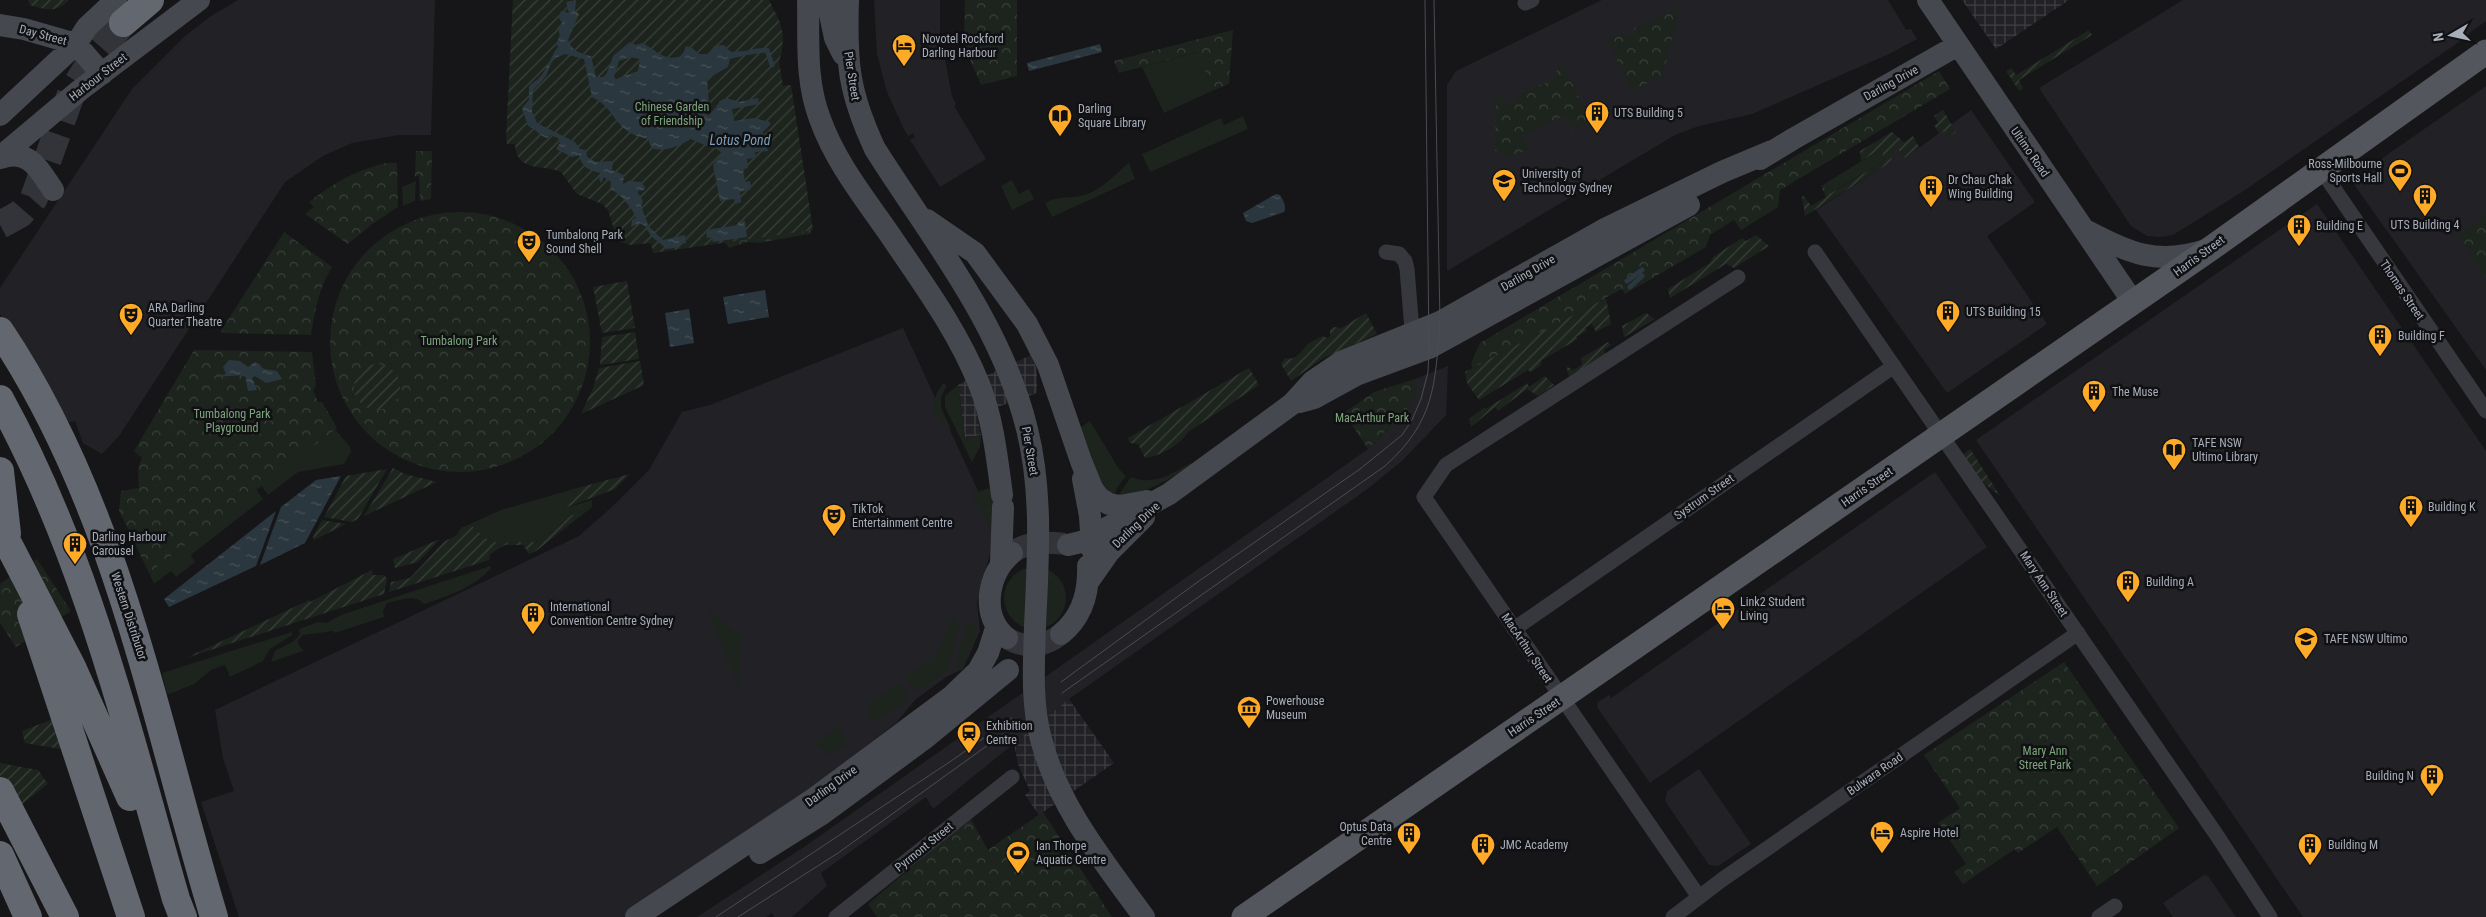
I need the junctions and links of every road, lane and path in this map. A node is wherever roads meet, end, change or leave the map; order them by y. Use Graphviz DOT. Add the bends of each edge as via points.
graph roads {
  1 [pos="150,0"];
  2 [pos="199,0"];
  3 [pos="808,0"];
  4 [pos="827,0"];
  5 [pos="848,0"];
  6 [pos="1928,0"];
  7 [pos="120,12"];
  8 [pos="0,25"];
  9 [pos="841,38"];
  10 [pos="76,44"];
  11 [pos="1958,45"];
  12 [pos="2486,52"];
  13 [pos="102,74"];
  14 [pos="0,115"];
  15 [pos="0,158"];
  16 [pos="2320,168"];
  17 [pos="53,190"];
  18 [pos="916,212"];
  19 [pos="2084,230"];
  20 [pos="2210,249"];
  21 [pos="1386,252"];
  22 [pos="1815,252"];
  23 [pos="1738,277"];
  24 [pos="2133,302"];
  25 [pos="0,331"];
  26 [pos="1414,344"];
  27 [pos="1894,366"];
  28 [pos="0,399"];
  29 [pos="2486,411"];
  30 [pos="1942,434"];
  31 [pos="1081,461"];
  32 [pos="0,470"];
  33 [pos="1169,494"];
  34 [pos="2,524"];
  35 [pos="1092,536"];
  36 [pos="1088,575"];
  37 [pos="1514,629"];
  38 [pos="2078,633"];
  39 [pos="1061,634"];
  40 [pos="1008,670"];
  41 [pos="1562,698"];
  42 [pos="1012,776"];
  43 [pos="0,791"];
  44 [pos="0,855"];
  45 [pos="1699,897"];
  46 [pos="2115,906"];
  47 [pos="28,917"];
  48 [pos="65,917"];
  49 [pos="131,917"];
  50 [pos="177,917"];
  51 [pos="184,917"];
  52 [pos="214,917"];
  53 [pos="636,917"];
  54 [pos="660,917"];
  55 [pos="836,917"];
  56 [pos="1144,917"];
  57 [pos="1244,917"];
  58 [pos="1673,917"];
  59 [pos="2099,917"];
  60 [pos="2270,917"];
  1 -- 7 [label="highway"];
  2 -- 13 [label="main road, Harbour Street"];
  3 -- 53 [label="main road, Darling Drive" via="809,74 813,98 829,143 953,330 979,385 987,411 1002,501 1007,558 994,576 990,590 992,616 1002,633 978,671 952,696 812,800"];
  4 -- 9 [label="main road"];
  5 -- 9 [label="main road, Pier Street"];
  6 -- 11 [label="main road, Ultimo Road"];
  7 -- 10 [label="main road" via="87,28"];
  8 -- 10 [label="main road, Day Street"];
  9 -- 18 [label="main road, Pier Street" via="854,98 875,149"];
  10 -- 13 [label="main road, Day Street"];
  10 -- 14 [label="main road"];
  11 -- 19 [label="main road, Ultimo Road"];
  11 -- 26 [label="main road, Darling Drive" via="1772,151 1620,221 1440,322"];
  12 -- 16 [label="main road, Harris Street"];
  13 -- 15 [label="main road, Harbour Street"];
  15 -- 17 [label="main road" via="17,154 24,156"];
  16 -- 20 [label="main road, Harris Street"];
  16 -- 29 [label="street, Thomas Street"];
  18 -- 31 [label="main road" via="975,253 1027,324 1056,385"];
  18 -- 56 [label="main road, Pier Street" via="981,312 1014,386 1027,429 1038,507 1034,681 1038,726 1047,760 1068,806"];
  19 -- 20 [label="main road" via="2127,251 2153,258 2183,256"];
  19 -- 24 [label="main road, Ultimo Road"];
  20 -- 24 [label="main road, Harris Street"];
  21 -- 26 [label="street" via="1399,254 1405,261"];
  22 -- 27 [label="street, Mary Ann Street"];
  23 -- 37 [label="street, MacArthur Street" via="1446,465 1424,497"];
  24 -- 30 [label="main road, Harris Street"];
  25 -- 52 [label="highway, Western Distributor" via="56,428 117,576 139,643"];
  26 -- 33 [label="main road, Darling Drive" via="1341,362 1313,381 1292,404"];
  27 -- 30 [label="street, Mary Ann Street"];
  27 -- 37 [label="street, Systrum Street"];
  28 -- 51 [label="highway" via="53,506 80,577"];
  30 -- 38 [label="street, Mary Ann Street"];
  30 -- 41 [label="main road, Harris Street"];
  31 -- 33 [label="main road" via="1092,488 1099,498 1110,504 1132,505"];
  31 -- 35 [label="main road"];
  32 -- 34 [label="highway"];
  33 -- 35 [label="main road, Darling Drive"];
  33 -- 36 [label="main road, Darling Drive"];
  34 -- 49 [label="highway"];
  34 -- 50 [label="highway" via="118,767"];
  35 -- 36 [label="main road"];
  35 -- 36 [label="main road, Darling Drive" via="1067,545 1079,550 1085,558"];
  36 -- 39 [label="main road" via="1081,609 1074,622"];
  37 -- 41 [label="street, MacArthur Street"];
  38 -- 45 [label="street, Bulwara Road"];
  38 -- 60 [label="street, Mary Ann Street"];
  40 -- 54 [label="main road, Darling Drive" via="924,740 822,814"];
  41 -- 45 [label="street, MacArthur Street"];
  41 -- 57 [label="main road, Harris Street"];
  42 -- 55 [label="street, Pyrmont Street"];
  43 -- 48 [label="highway"];
  44 -- 47 [label="highway"];
  45 -- 58 [label="street, Bulwara Road"];
  46 -- 59 [label="street"];
}
